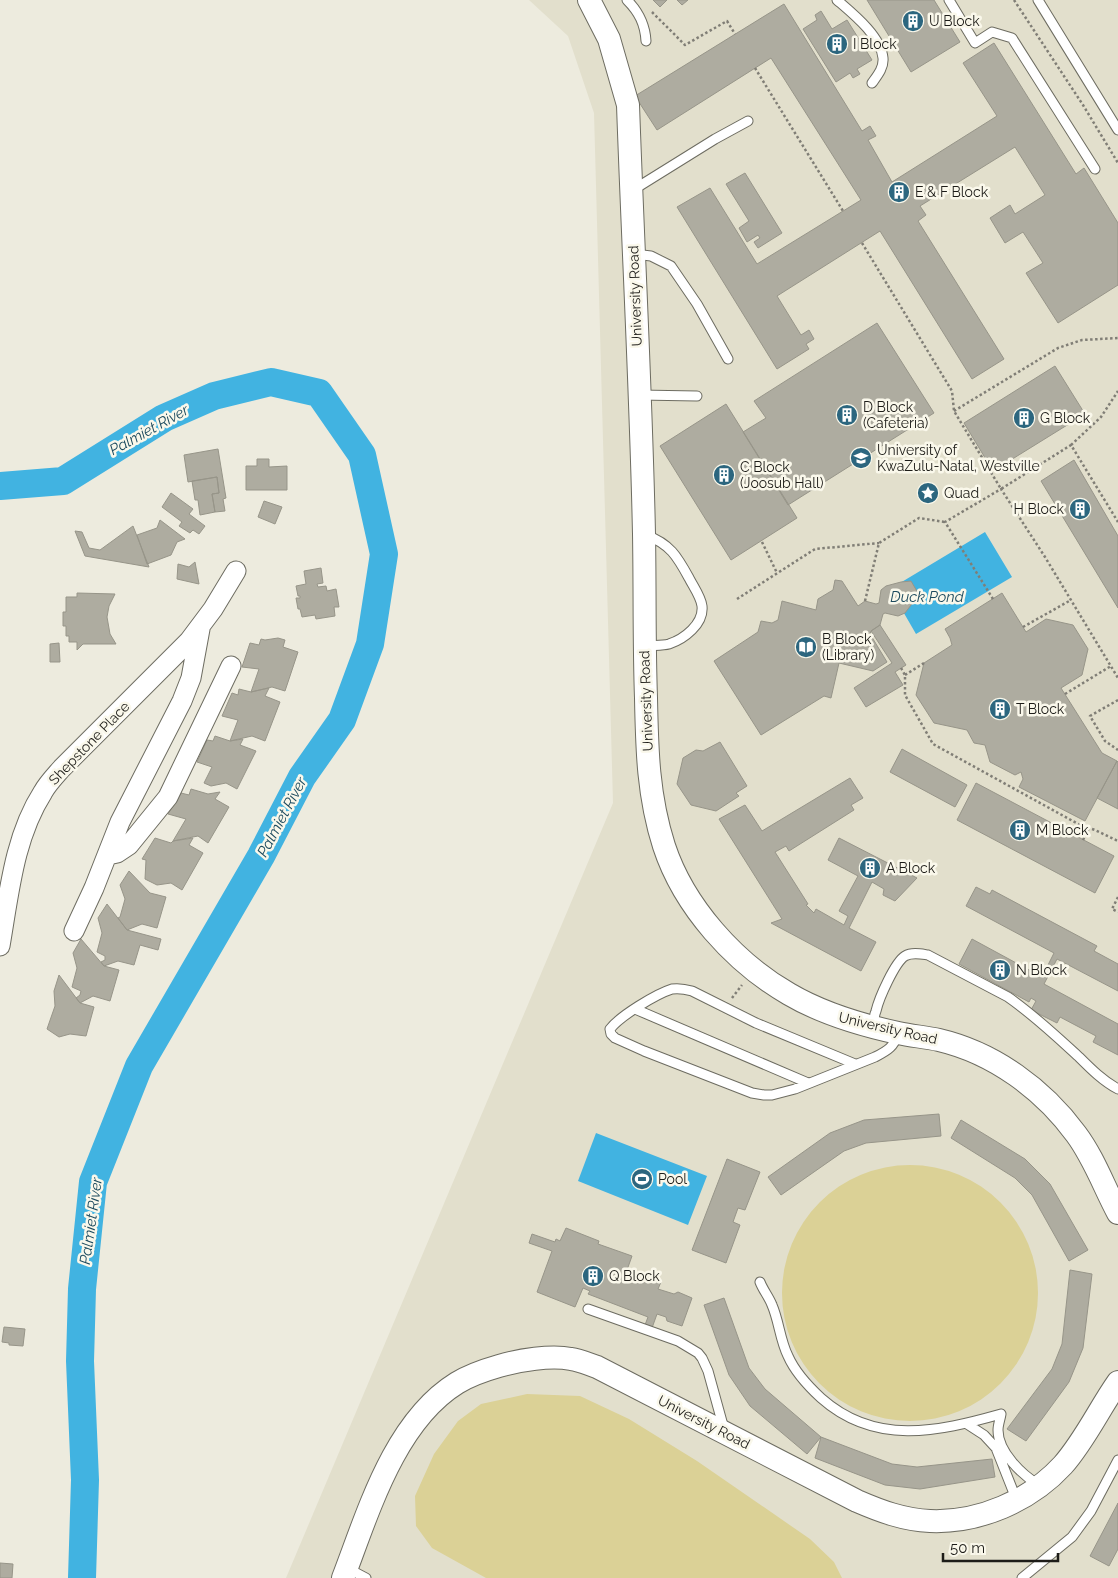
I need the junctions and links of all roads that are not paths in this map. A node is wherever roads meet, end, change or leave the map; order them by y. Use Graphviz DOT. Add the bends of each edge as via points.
graph roads {
  1 [pos="589,0"];
  2 [pos="627,0"];
  3 [pos="837,0"];
  4 [pos="949,0"];
  5 [pos="1038,0"];
  6 [pos="646,41"];
  7 [pos="872,83"];
  8 [pos="748,121"];
  9 [pos="1118,130"];
  10 [pos="1095,169"];
  11 [pos="631,191"];
  12 [pos="633,254"];
  13 [pos="728,359"];
  14 [pos="639,395"];
  15 [pos="697,396"];
  16 [pos="644,534"];
  17 [pos="236,571"];
  18 [pos="200,629"];
  19 [pos="644,646"];
  20 [pos="231,666"];
  21 [pos="108,855"];
  22 [pos="74,931"];
  23 [pos="0,946"];
  24 [pos="635,1009"];
  25 [pos="873,1026"];
  26 [pos="899,1033"];
  27 [pos="855,1064"];
  28 [pos="808,1084"];
  29 [pos="1118,1089"];
  30 [pos="1095,1165"];
  31 [pos="1118,1180"];
  32 [pos="1118,1213"];
  33 [pos="760,1282"];
  34 [pos="588,1309"];
  35 [pos="1118,1382"];
  36 [pos="967,1424"];
  37 [pos="725,1433"];
  38 [pos="1118,1460"];
  39 [pos="1039,1486"];
  40 [pos="1017,1501"];
  41 [pos="352,1575"];
  42 [pos="1022,1578"];
  1 -- 11 [label="street, University Road" via="608,39 628,104"];
  2 -- 6 [label="lane" via="642,21"];
  3 -- 7 [label="lane" via="879,44 882,65"];
  4 -- 10 [label="lane" via="975,43 992,32 1012,38"];
  5 -- 9 [label="lane"];
  8 -- 11 [label="lane"];
  11 -- 12 [label="street, University Road"];
  12 -- 13 [label="lane" via="651,256 671,266"];
  12 -- 14 [label="street, University Road"];
  14 -- 15 [label="lane"];
  14 -- 16 [label="street, University Road"];
  16 -- 19 [label="street, University Road"];
  16 -- 19 [label="lane" via="659,540 679,559 702,604 697,624 686,634 668,644"];
  17 -- 18 [label="street, Shepstone Place"];
  18 -- 21 [label="street" via="191,678 182,702 128,806"];
  18 -- 23 [label="street, Shepstone Place" via="43,790 16,860"];
  19 -- 25 [label="street, University Road" via="651,793 665,848 678,878 719,938 754,970 814,1007"];
  20 -- 21 [label="street" via="168,797 129,845"];
  21 -- 22 [label="street"];
  24 -- 27 [label="lane" via="681,988"];
  24 -- 28 [label="lane"];
  24 -- 28 [label="lane" via="610,1030 615,1038 764,1096"];
  25 -- 26 [label="street, University Road"];
  25 -- 29 [label="lane" via="876,1010 899,961 915,953 928,955 1008,997"];
  26 -- 27 [label="lane" via="887,1051"];
  26 -- 30 [label="street, University Road" via="953,1043 1015,1073 1052,1106 1077,1135"];
  27 -- 28 [label="lane"];
  30 -- 31 [label="street, University Road"];
  30 -- 32 [label="street, University Road"];
  33 -- 36 [label="lane" via="772,1304 788,1356 813,1390 843,1414 863,1424 887,1430 911,1431"];
  34 -- 37 [label="lane" via="678,1341 698,1352 708,1371"];
  35 -- 39 [label="street, University Road" via="1063,1465"];
  36 -- 39 [label="lane" via="1001,1414 998,1436 1007,1454 1021,1473"];
  36 -- 40 [label="lane" via="996,1448"];
  37 -- 40 [label="street, University Road" via="880,1511 901,1517 945,1521 988,1513"];
  37 -- 41 [label="street, University Road" via="597,1367 570,1358 536,1358 480,1372 456,1383 439,1397 400,1444 384,1476"];
  38 -- 42 [label="lane" via="1091,1511 1072,1537"];
  39 -- 40 [label="street, University Road"];
}
